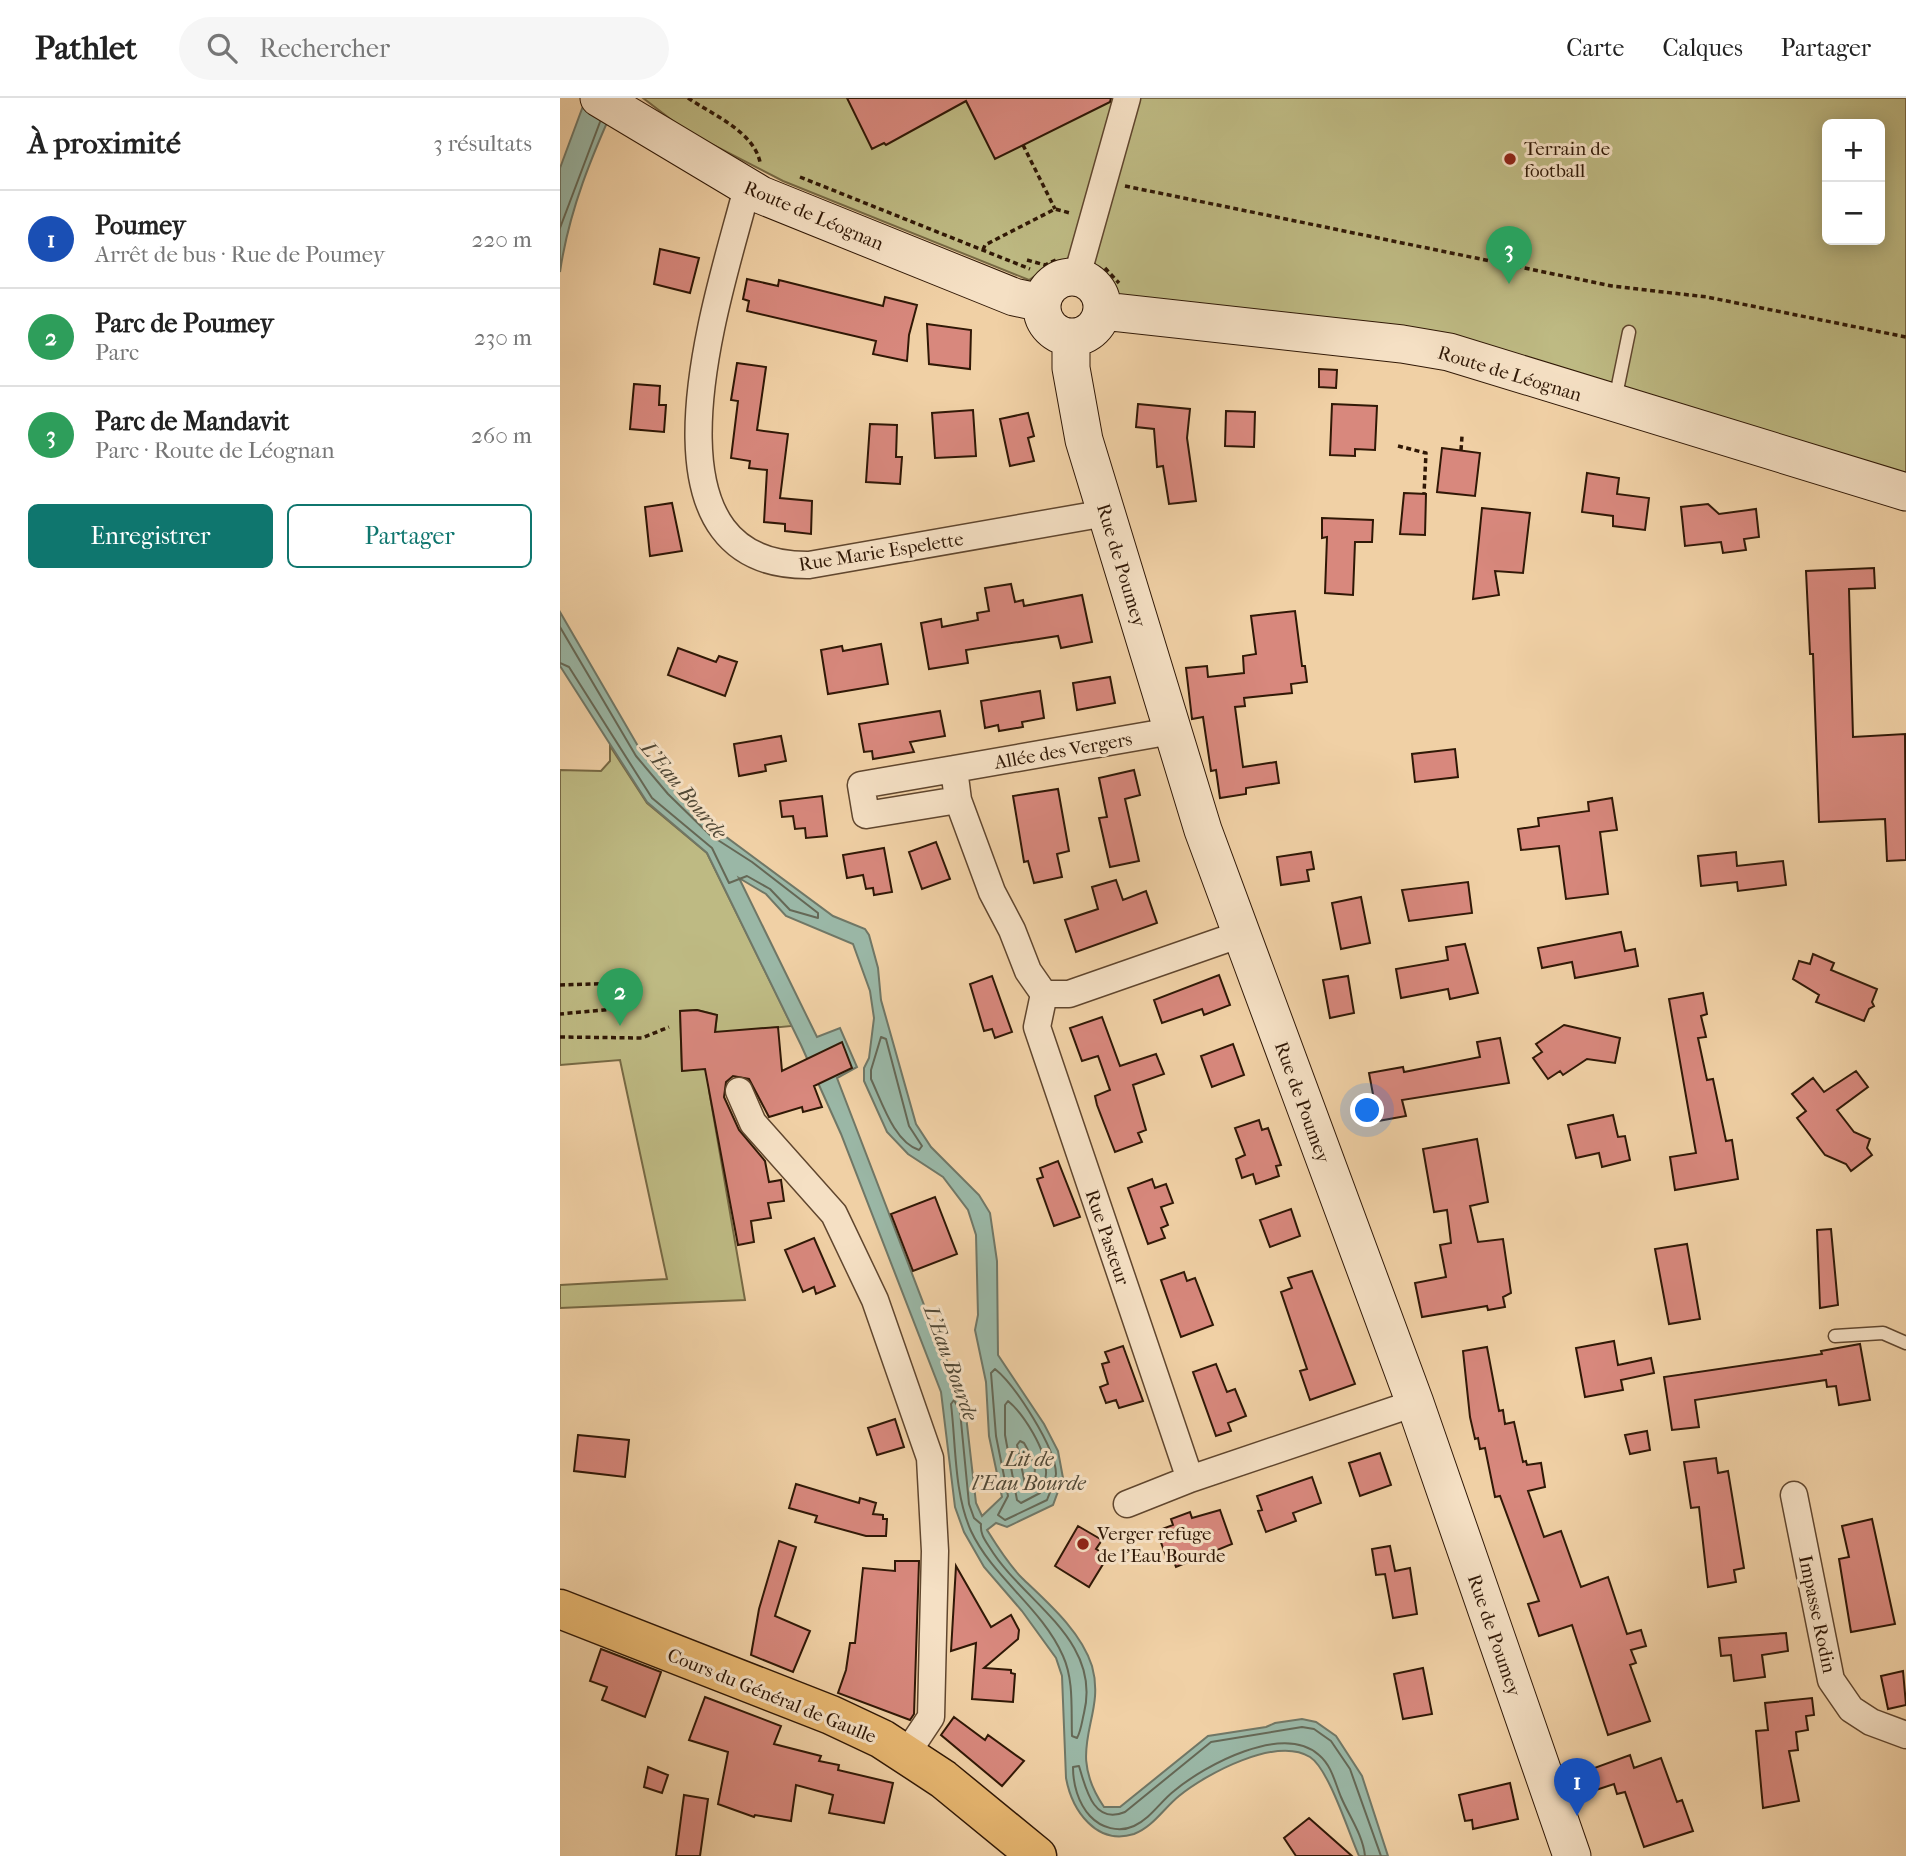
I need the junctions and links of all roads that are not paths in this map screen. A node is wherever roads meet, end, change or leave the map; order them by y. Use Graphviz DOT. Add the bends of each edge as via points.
graph roads {
  1 [pos="1127,98"];
  2 [pos="612,106"];
  3 [pos="754,171"];
  4 [pos="1057,288"];
  5 [pos="1103,311"];
  6 [pos="1629,332"];
  7 [pos="1071,337"];
  8 [pos="1614,405"];
  9 [pos="1906,492"];
  10 [pos="1106,513"];
  11 [pos="1172,731"];
  12 [pos="954,769"];
  13 [pos="958,800"];
  14 [pos="1241,934"];
  15 [pos="1044,994"];
  16 [pos="739,1091"];
  17 [pos="1835,1336"];
  18 [pos="1906,1343"];
  19 [pos="1415,1403"];
  20 [pos="1190,1479"];
  21 [pos="1794,1495"];
  22 [pos="1127,1504"];
  23 [pos="560,1609"];
  24 [pos="1906,1735"];
  25 [pos="907,1754"];
  26 [pos="1037,1856"];
  27 [pos="1572,1856"];
  1 -- 4 [label="street" via="1092,219"];
  2 -- 3 [label="street, Route de Léognan"];
  3 -- 4 [label="street, Route de Léognan" via="791,208 1014,298"];
  3 -- 10 [label="street, Rue Marie Espelette" via="707,341 697,419 711,507 747,552 774,563 809,565"];
  4 -- 5 [label="street" via="1086,279 1099,292"];
  4 -- 7 [label="street" via="1046,322"];
  5 -- 7 [label="street" via="1088,333"];
  5 -- 8 [label="street, Route de Léognan" via="1449,352"];
  6 -- 8 [label="lane"];
  7 -- 10 [label="street, Rue de Poumey" via="1076,400"];
  8 -- 9 [label="street, Route de Léognan"];
  10 -- 11 [label="street, Rue de Poumey"];
  11 -- 12 [label="street, Allée des Vergers"];
  11 -- 14 [label="street, Rue de Poumey"];
  12 -- 13 [label="street"];
  12 -- 13 [label="street, Allée des Vergers" via="861,785 866,815"];
  13 -- 15 [label="street" via="992,892 1028,971"];
  14 -- 15 [label="street" via="1069,994"];
  14 -- 19 [label="street, Rue de Poumey"];
  15 -- 20 [label="street, Rue Pasteur" via="1037,1027"];
  16 -- 25 [label="street" via="753,1123 834,1213 875,1300 930,1458 935,1551 931,1717"];
  17 -- 18 [label="lane" via="1883,1332"];
  19 -- 20 [label="street"];
  19 -- 27 [label="street, Rue de Poumey"];
  20 -- 22 [label="street"];
  21 -- 24 [label="street, Impasse Rodin" via="1831,1680 1851,1709"];
  23 -- 25 [label="main road, Cours du Général de Gaulle" via="831,1715"];
  25 -- 26 [label="main road, Cours du Général de Gaulle"];
}
